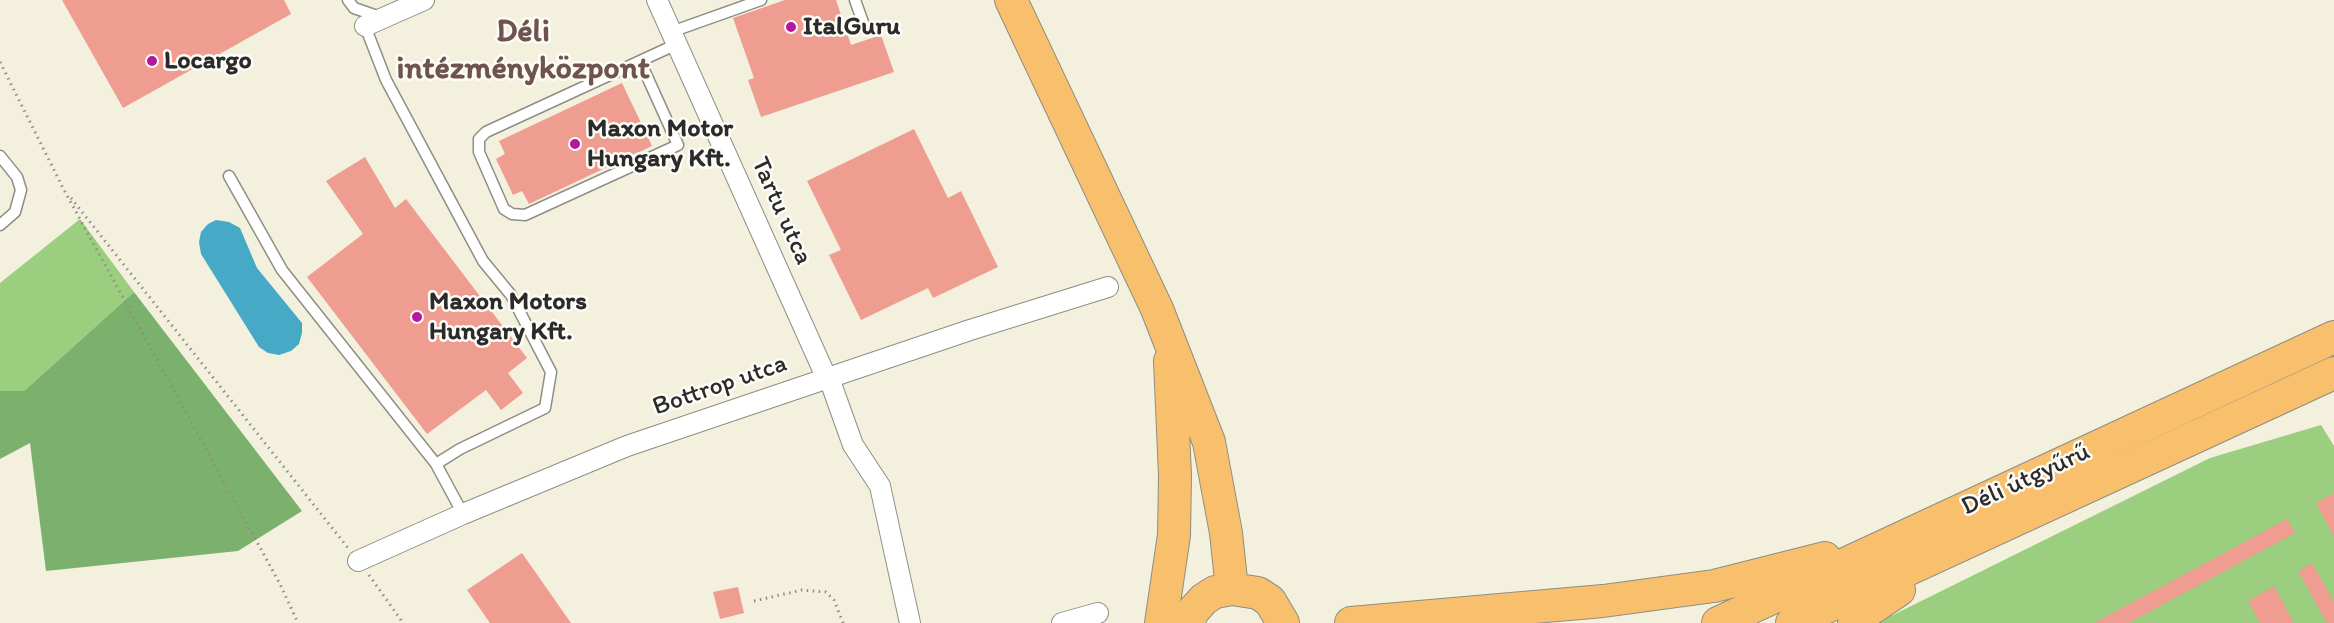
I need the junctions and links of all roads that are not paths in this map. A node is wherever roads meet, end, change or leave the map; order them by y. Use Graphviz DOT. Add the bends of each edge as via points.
graph roads {
  1 [pos="348,0"];
  2 [pos="424,0"];
  3 [pos="657,0"];
  4 [pos="761,0"];
  5 [pos="855,0"];
  6 [pos="1011,0"];
  7 [pos="374,22"];
  8 [pos="865,28"];
  9 [pos="674,38"];
  10 [pos="640,61"];
  11 [pos="0,156"];
  12 [pos="229,176"];
  13 [pos="0,225"];
  14 [pos="1108,287"];
  15 [pos="2334,337"];
  16 [pos="1169,342"];
  17 [pos="2334,373"];
  18 [pos="828,378"];
  19 [pos="436,464"];
  20 [pos="463,514"];
  21 [pos="1894,541"];
  22 [pos="1966,543"];
  23 [pos="358,561"];
  24 [pos="1232,589"];
  25 [pos="1098,613"];
  26 [pos="1440,619"];
  27 [pos="909,623"];
  28 [pos="1062,623"];
  29 [pos="1161,623"];
  30 [pos="1187,623"];
  31 [pos="1283,623"];
  32 [pos="1351,623"];
  33 [pos="1718,623"];
  34 [pos="1792,623"];
  35 [pos="1854,623"];
  1 -- 7 [label="lane"];
  2 -- 7 [label="street"];
  3 -- 9 [label="street, Tartu utca"];
  4 -- 9 [label="lane"];
  5 -- 8 [label="lane"];
  6 -- 16 [label="main road"];
  7 -- 19 [label="lane" via="386,81 483,261 511,295 551,372 545,408"];
  9 -- 10 [label="lane"];
  9 -- 18 [label="street, Tartu utca"];
  10 -- 10 [label="lane" via="486,132 479,139 479,152 504,209 525,215 678,145"];
  11 -- 13 [label="lane" via="17,177 21,189 15,212"];
  12 -- 19 [label="lane" via="282,270"];
  14 -- 18 [label="street, Bottrop utca"];
  15 -- 21 [label="main road, Déli útgyűrű"];
  16 -- 24 [label="main road" via="1209,442"];
  16 -- 29 [label="main road" via="1174,535"];
  17 -- 22 [label="main road, Déli útgyűrű"];
  18 -- 20 [label="street, Bottrop utca" via="627,446"];
  18 -- 27 [label="street, Tartu utca" via="853,445 880,486"];
  19 -- 20 [label="lane"];
  20 -- 23 [label="street, Bottrop utca"];
  21 -- 26 [label="main road" via="1714,585"];
  21 -- 33 [label="main road, Déli útgyűrű"];
  22 -- 34 [label="main road, Déli útgyűrű"];
  22 -- 35 [label="main road"];
  24 -- 30 [label="main road" via="1204,599"];
  24 -- 31 [label="main road" via="1258,593 1270,601"];
  25 -- 28 [label="street"];
  26 -- 32 [label="main road"];
}
